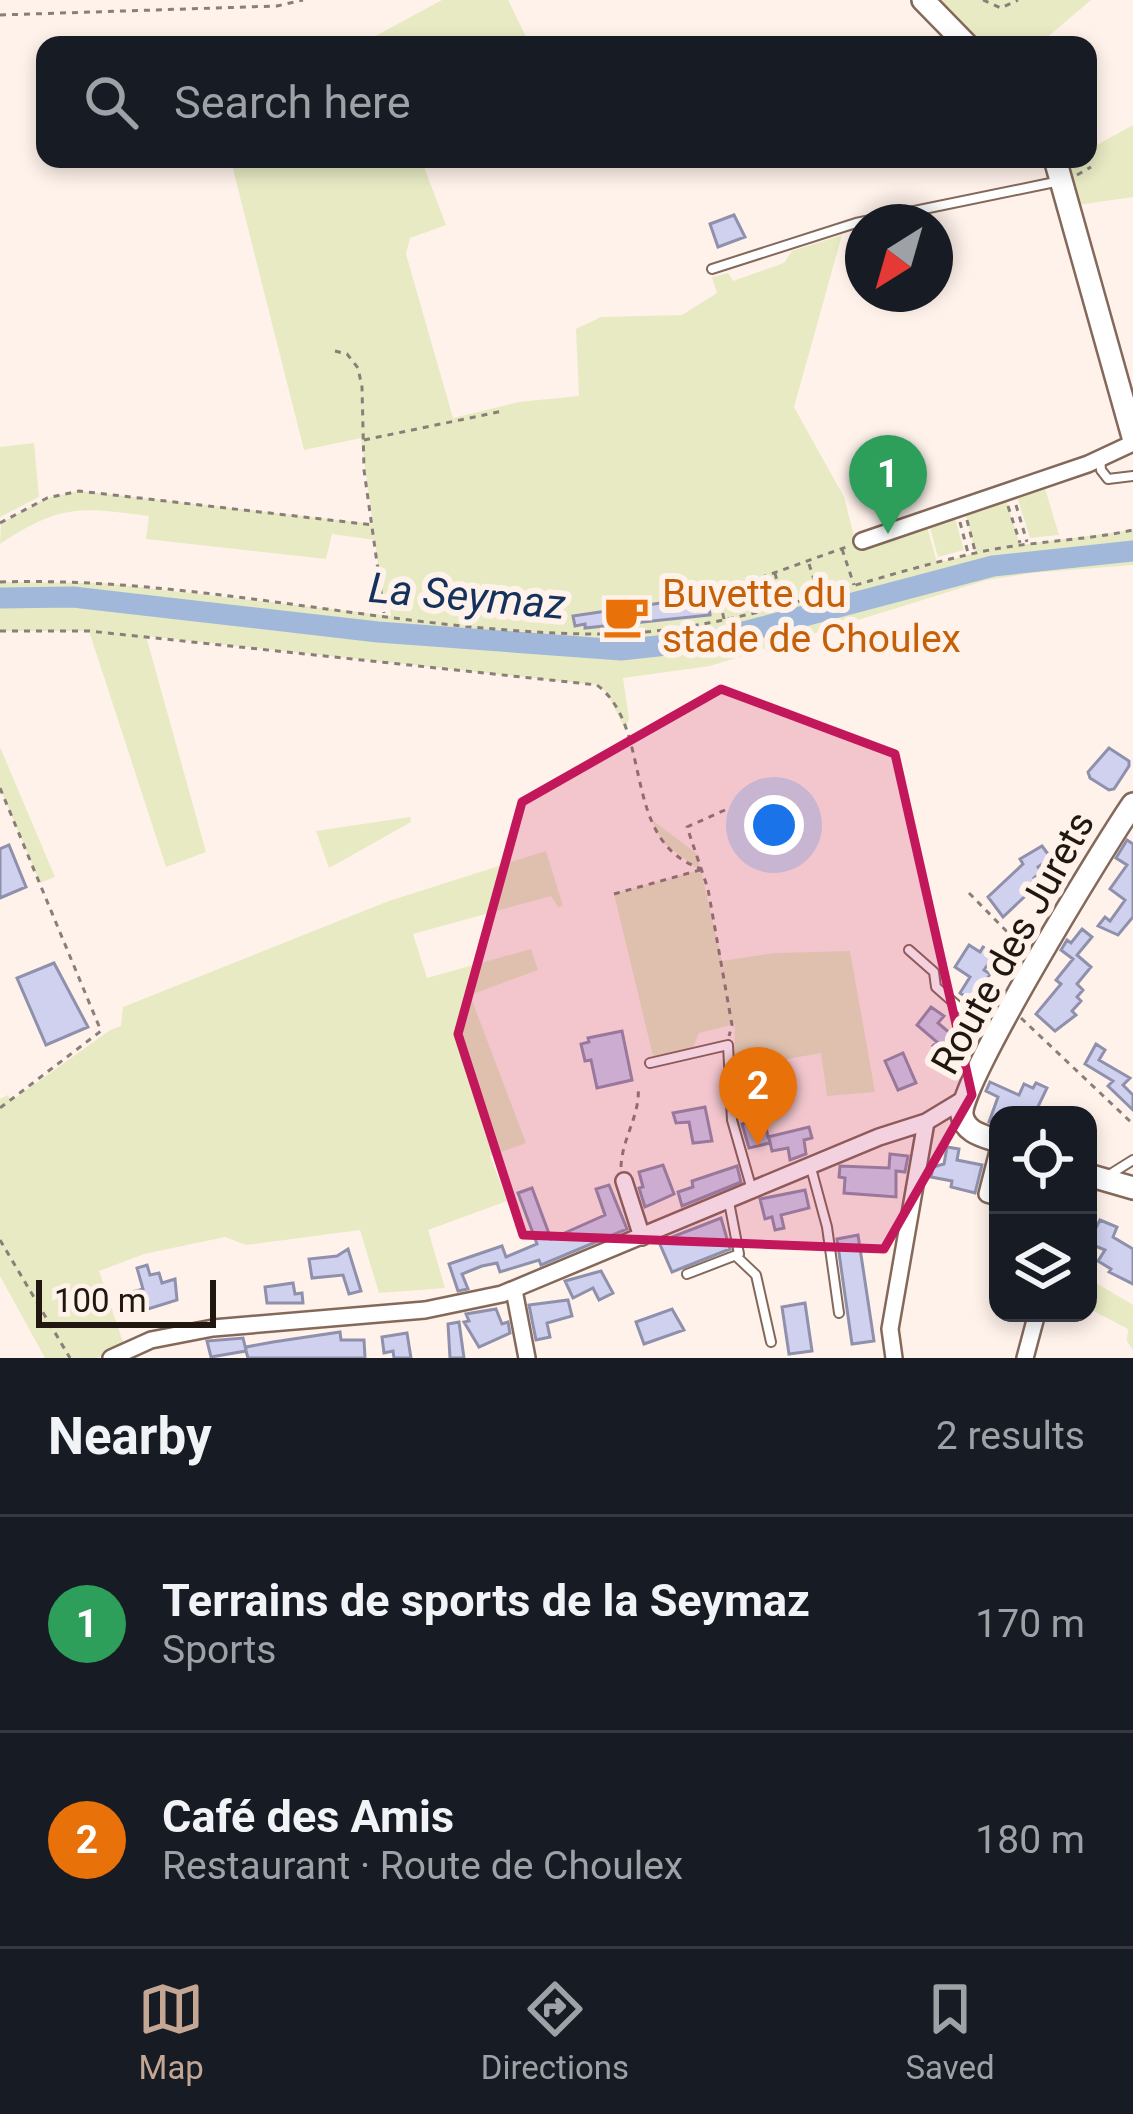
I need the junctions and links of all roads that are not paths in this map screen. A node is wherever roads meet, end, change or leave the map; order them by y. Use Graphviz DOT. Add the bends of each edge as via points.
graph roads {
  1 [pos="923,0"];
  2 [pos="958,36"];
  3 [pos="1058,170"];
  4 [pos="712,269"];
  5 [pos="1133,440"];
  6 [pos="1100,456"];
  7 [pos="1133,476"];
  8 [pos="862,542"];
  9 [pos="1133,804"];
  10 [pos="909,950"];
  11 [pos="994,1038"];
  12 [pos="650,1063"];
  13 [pos="965,1115"];
  14 [pos="926,1122"];
  15 [pos="989,1134"];
  16 [pos="1133,1160"];
  17 [pos="811,1166"];
  18 [pos="1097,1177"];
  19 [pos="1097,1177"];
  20 [pos="623,1181"];
  21 [pos="1133,1188"];
  22 [pos="752,1192"];
  23 [pos="729,1202"];
  24 [pos="642,1237"];
  25 [pos="737,1257"];
  26 [pos="687,1274"];
  27 [pos="514,1290"];
  28 [pos="839,1313"];
  29 [pos="1035,1322"];
  30 [pos="771,1342"];
  31 [pos="111,1358"];
  32 [pos="527,1358"];
  33 [pos="894,1358"];
  34 [pos="1025,1358"];
  1 -- 2 [label="street"];
  3 -- 4 [label="lane"];
  3 -- 5 [label="street"];
  5 -- 6 [label="street"];
  6 -- 7 [label="lane" via="1108,479"];
  6 -- 8 [label="street"];
  9 -- 11 [label="street, Route des Jurets"];
  10 -- 11 [label="lane" via="934,971 936,987"];
  11 -- 13 [label="street, Route des Jurets"];
  12 -- 22 [label="lane" via="728,1045 732,1120"];
  13 -- 14 [label="street"];
  13 -- 14 [label="street"];
  13 -- 15 [label="street"];
  14 -- 17 [label="street"];
  14 -- 33 [label="street" via="890,1328"];
  16 -- 18 [label="lane"];
  17 -- 22 [label="street"];
  17 -- 28 [label="lane"];
  19 -- 21 [label="street"];
  20 -- 24 [label="street"];
  22 -- 23 [label="street"];
  23 -- 24 [label="street"];
  23 -- 25 [label="lane"];
  24 -- 27 [label="street"];
  25 -- 26 [label="lane"];
  25 -- 30 [label="lane" via="756,1276"];
  27 -- 31 [label="street" via="425,1310 170,1335"];
  27 -- 32 [label="street"];
  29 -- 34 [label="street"];
}
